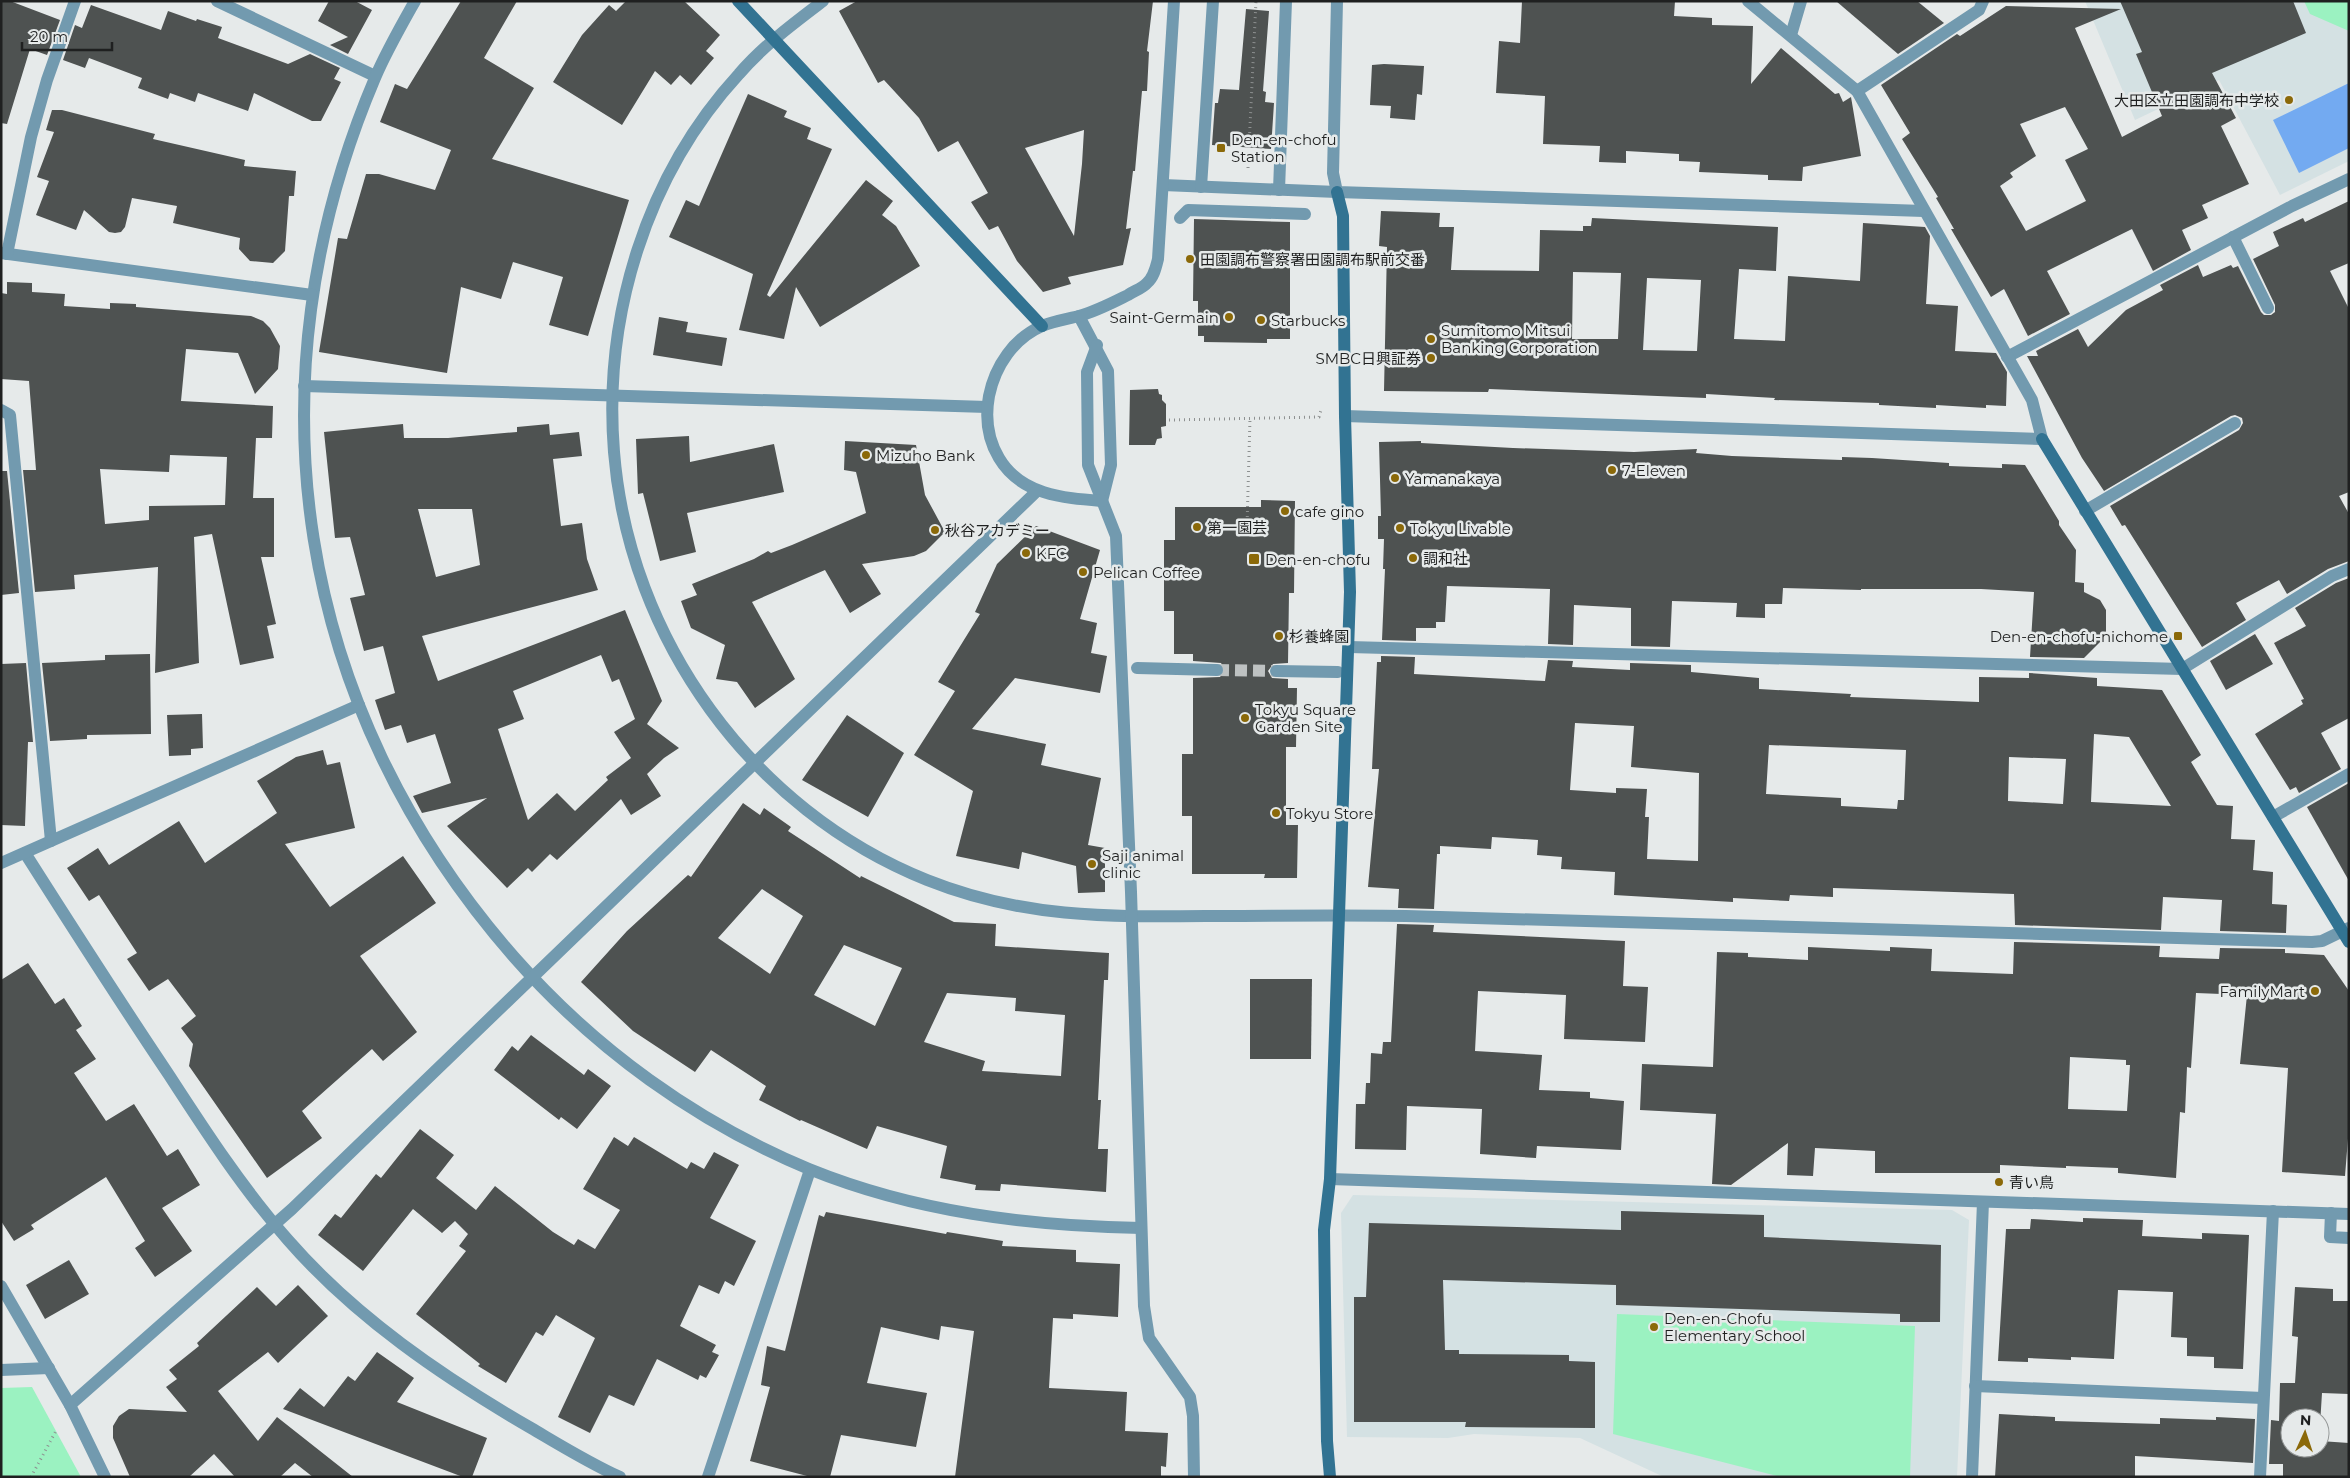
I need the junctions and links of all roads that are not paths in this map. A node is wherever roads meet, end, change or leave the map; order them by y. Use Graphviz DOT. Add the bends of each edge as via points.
graph roads {
  1 [pos="75,1"];
  2 [pos="217,1"];
  3 [pos="415,1"];
  4 [pos="738,1"];
  5 [pos="823,1"];
  6 [pos="1174,1"];
  7 [pos="1213,1"];
  8 [pos="1286,1"];
  9 [pos="1337,1"];
  10 [pos="1748,1"];
  11 [pos="1801,1"];
  12 [pos="1983,1"];
  13 [pos="1791,35"];
  14 [pos="774,40"];
  15 [pos="376,76"];
  16 [pos="1857,91"];
  17 [pos="2349,179"];
  18 [pos="1163,185"];
  19 [pos="1201,187"];
  20 [pos="1279,190"];
  21 [pos="1337,192"];
  22 [pos="1924,211"];
  23 [pos="1305,214"];
  24 [pos="1180,218"];
  25 [pos="2233,237"];
  26 [pos="4,254"];
  27 [pos="312,295"];
  28 [pos="2268,308"];
  29 [pos="1079,316"];
  30 [pos="1042,326"];
  31 [pos="1097,345"];
  32 [pos="2006,358"];
  33 [pos="304,386"];
  34 [pos="611,396"];
  35 [pos="987,407"];
  36 [pos="1,410"];
  37 [pos="1345,416"];
  38 [pos="2235,423"];
  39 [pos="2042,439"];
  40 [pos="1037,492"];
  41 [pos="1102,501"];
  42 [pos="2085,510"];
  43 [pos="2349,569"];
  44 [pos="1349,647"];
  45 [pos="1137,668"];
  46 [pos="2182,669"];
  47 [pos="1218,670"];
  48 [pos="1276,671"];
  49 [pos="1338,672"];
  50 [pos="359,705"];
  51 [pos="754,764"];
  52 [pos="2349,774"];
  53 [pos="2273,817"];
  54 [pos="51,841"];
  55 [pos="25,853"];
  56 [pos="1,863"];
  57 [pos="1338,915"];
  58 [pos="1132,917"];
  59 [pos="2347,934"];
  60 [pos="532,977"];
  61 [pos="810,1170"];
  62 [pos="1330,1179"];
  63 [pos="1983,1202"];
  64 [pos="2273,1211"];
  65 [pos="2331,1213"];
  66 [pos="2349,1214"];
  67 [pos="274,1224"];
  68 [pos="1142,1228"];
  69 [pos="2349,1238"];
  70 [pos="1,1286"];
  71 [pos="49,1368"];
  72 [pos="1,1370"];
  73 [pos="1975,1386"];
  74 [pos="2263,1398"];
  75 [pos="70,1405"];
  76 [pos="105,1477"];
  77 [pos="620,1477"];
  78 [pos="708,1477"];
  79 [pos="1194,1477"];
  80 [pos="1330,1477"];
  81 [pos="1972,1477"];
  82 [pos="2260,1477"];
  1 -- 26 [label="street" via="31,137"];
  2 -- 15 [label="street"];
  3 -- 15 [label="street"];
  4 -- 14 [label="street"];
  5 -- 14 [label="street"];
  6 -- 18 [label="street"];
  7 -- 19 [label="street"];
  8 -- 20 [label="street"];
  9 -- 21 [label="street" via="1333,173"];
  10 -- 13 [label="street"];
  11 -- 13 [label="street"];
  12 -- 16 [label="street" via="1979,10"];
  13 -- 16 [label="street"];
  14 -- 30 [label="street"];
  14 -- 34 [label="street" via="719,97 686,143 653,207 627,287 615,350"];
  15 -- 27 [label="street" via="334,192"];
  16 -- 22 [label="street"];
  17 -- 25 [label="street"];
  18 -- 19 [label="street"];
  18 -- 29 [label="street" via="1158,259 1147,284 1100,310"];
  19 -- 20 [label="street"];
  20 -- 21 [label="street"];
  21 -- 22 [label="street"];
  21 -- 37 [label="street" via="1343,216"];
  22 -- 32 [label="street"];
  23 -- 24 [label="street" via="1188,210"];
  25 -- 28 [label="street"];
  25 -- 32 [label="street"];
  26 -- 27 [label="street"];
  27 -- 33 [label="street"];
  29 -- 30 [label="street"];
  29 -- 31 [label="street"];
  30 -- 35 [label="street" via="1020,340 1005,355 991,386"];
  31 -- 41 [label="street" via="1108,371 1110,418 1111,465"];
  31 -- 41 [label="street" via="1087,372 1088,465"];
  32 -- 39 [label="street" via="2032,400"];
  33 -- 34 [label="street"];
  33 -- 50 [label="street" via="305,465 314,542 332,624"];
  34 -- 35 [label="street"];
  34 -- 51 [label="street" via="616,482 642,585 674,654 695,689"];
  35 -- 40 [label="street" via="990,439 995,452 1017,479"];
  36 -- 54 [label="street" via="10,415"];
  37 -- 39 [label="street"];
  37 -- 44 [label="street"];
  38 -- 42 [label="street"];
  39 -- 42 [label="street"];
  40 -- 41 [label="street"];
  40 -- 51 [label="street"];
  41 -- 58 [label="street" via="1116,536"];
  42 -- 46 [label="street"];
  43 -- 46 [label="street" via="2332,576"];
  44 -- 46 [label="street"];
  44 -- 57 [label="street"];
  45 -- 47 [label="street"];
  46 -- 53 [label="street"];
  48 -- 49 [label="street"];
  50 -- 54 [label="street"];
  50 -- 60 [label="street" via="396,789 416,825 463,895"];
  51 -- 58 [label="street" via="792,800 830,829 876,857 927,880 981,899 1036,911"];
  51 -- 60 [label="street"];
  52 -- 53 [label="street"];
  53 -- 59 [label="street"];
  54 -- 55 [label="street"];
  55 -- 56 [label="street"];
  55 -- 67 [label="street" via="208,1135"];
  57 -- 58 [label="street"];
  57 -- 59 [label="street" via="2312,942"];
  57 -- 62 [label="street"];
  58 -- 68 [label="street"];
  60 -- 61 [label="street" via="596,1040 632,1068 724,1128"];
  60 -- 67 [label="street"];
  61 -- 68 [label="street" via="870,1190 958,1212 1018,1222"];
  61 -- 78 [label="street"];
  62 -- 63 [label="street"];
  62 -- 80 [label="street" via="1324,1230"];
  63 -- 64 [label="street"];
  63 -- 73 [label="street"];
  64 -- 65 [label="street"];
  64 -- 74 [label="street"];
  65 -- 66 [label="street"];
  65 -- 69 [label="street" via="2330,1237"];
  67 -- 75 [label="street"];
  67 -- 77 [label="street" via="354,1306 409,1348 488,1403"];
  68 -- 79 [label="street" via="1146,1325 1149,1338 1190,1397"];
  70 -- 71 [label="street"];
  71 -- 72 [label="street"];
  71 -- 75 [label="street"];
  73 -- 74 [label="street"];
  73 -- 81 [label="street"];
  74 -- 82 [label="street"];
  75 -- 76 [label="street"];
}
